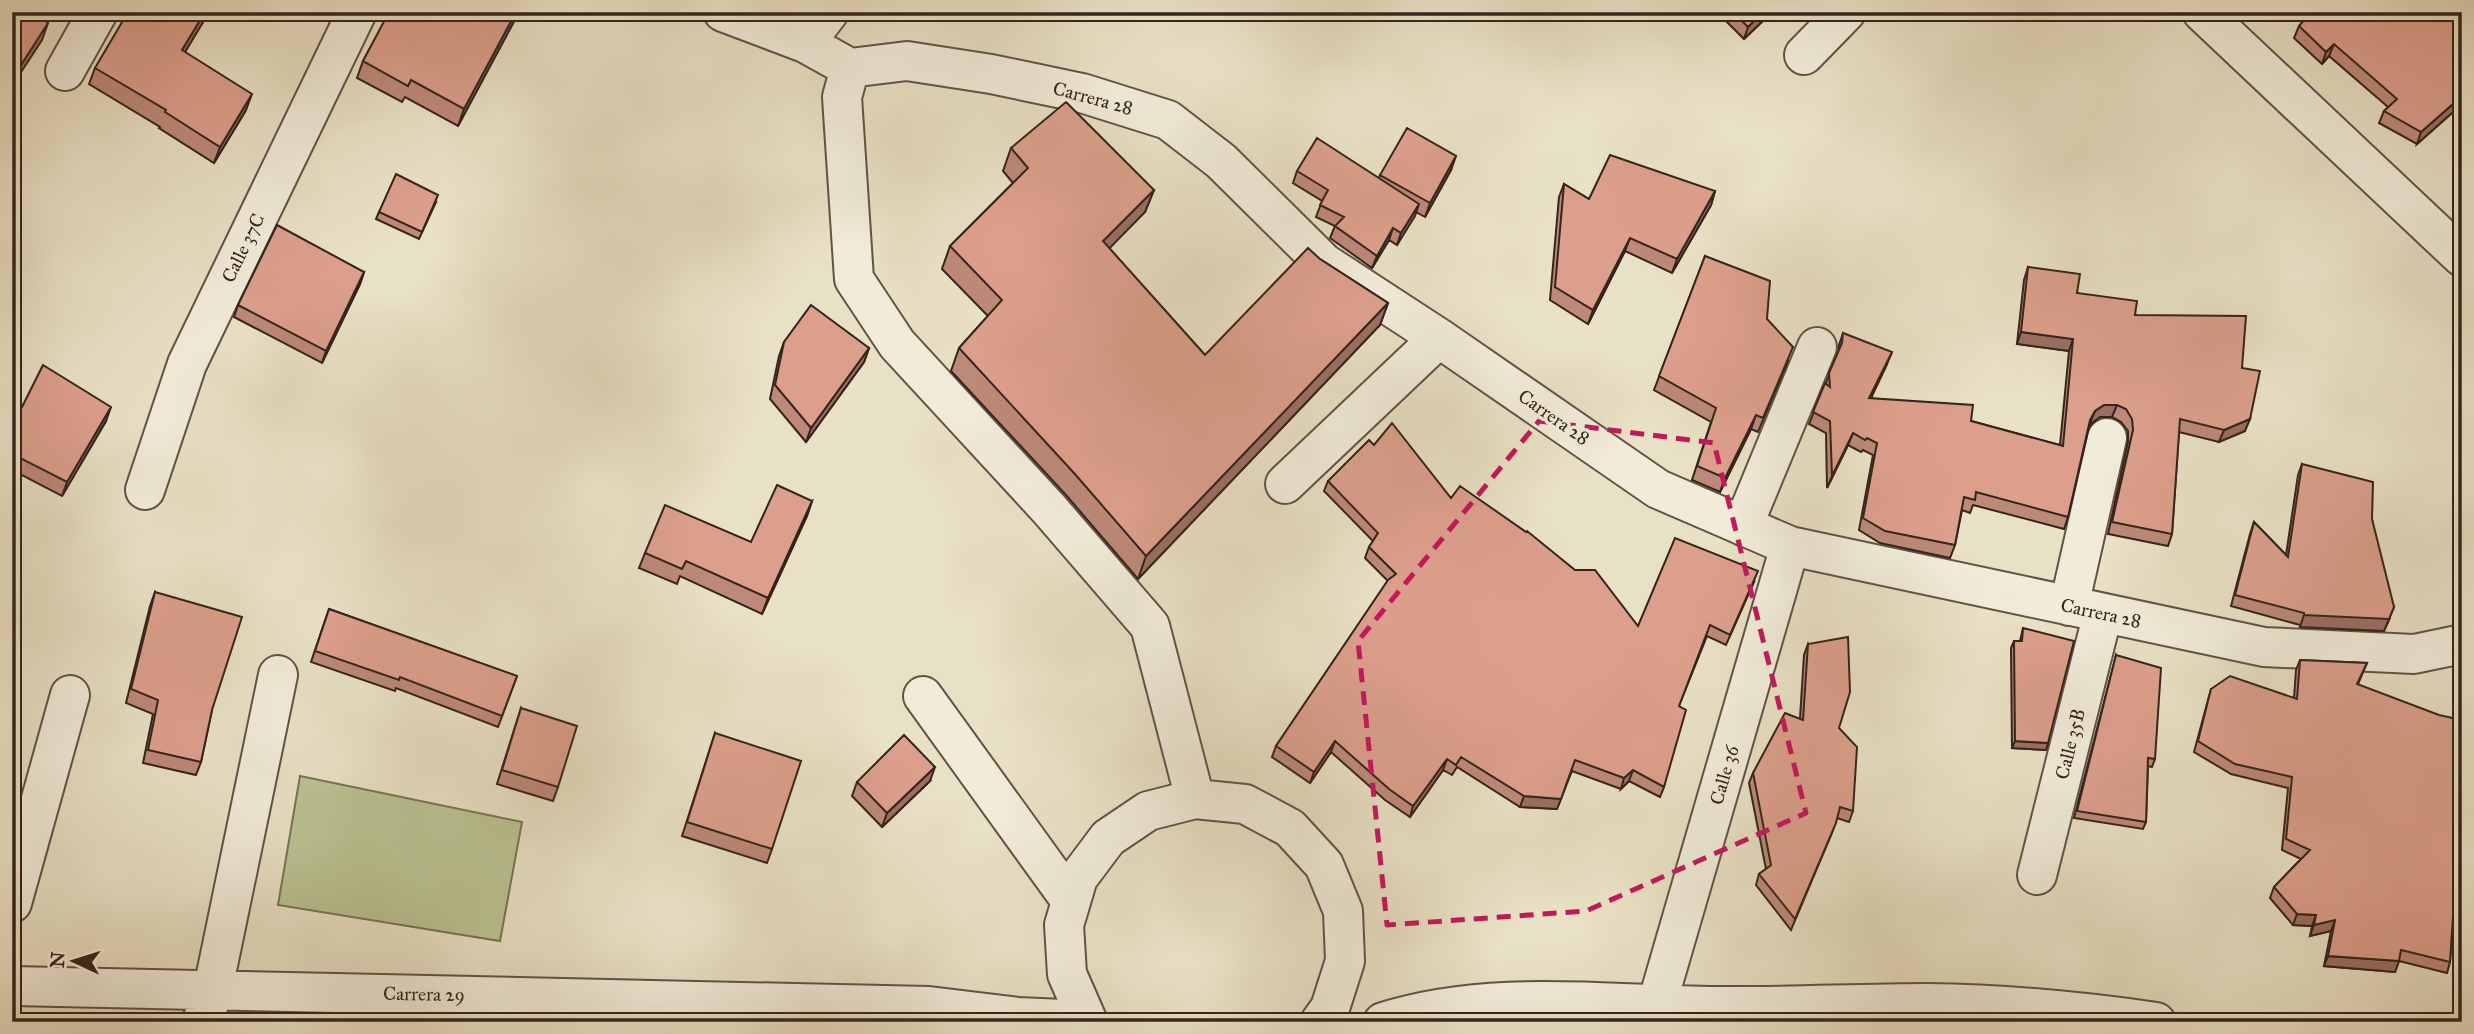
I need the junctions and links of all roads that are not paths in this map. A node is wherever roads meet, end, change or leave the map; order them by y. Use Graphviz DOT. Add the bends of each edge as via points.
graph roads {
  1 [pos="98,12"];
  2 [pos="357,12"];
  3 [pos="723,12"];
  4 [pos="830,12"];
  5 [pos="1846,12"];
  6 [pos="2202,12"];
  7 [pos="805,43"];
  8 [pos="1804,55"];
  9 [pos="850,68"];
  10 [pos="65,71"];
  11 [pos="2462,257"];
  12 [pos="1438,338"];
  13 [pos="1817,347"];
  14 [pos="2107,438"];
  15 [pos="1285,484"];
  16 [pos="145,490"];
  17 [pos="1743,526"];
  18 [pos="1790,546"];
  19 [pos="2086,610"];
  20 [pos="2462,645"];
  21 [pos="278,675"];
  22 [pos="70,695"];
  23 [pos="923,696"];
  24 [pos="1195,799"];
  25 [pos="2037,875"];
  26 [pos="1071,901"];
  27 [pos="12,902"];
  28 [pos="12,986"];
  29 [pos="1657,1004"];
  30 [pos="208,1006"];
  31 [pos="12,1010"];
  32 [pos="1715,1014"];
  33 [pos="617,1020"];
  34 [pos="1087,1021"];
  35 [pos="702,1022"];
  36 [pos="1320,1022"];
  37 [pos="1383,1022"];
  38 [pos="2156,1022"];
  1 -- 10 [label="street"];
  2 -- 16 [label="street, Calle 37C" via="187,365"];
  3 -- 7 [label="street"];
  4 -- 7 [label="street"];
  5 -- 8 [label="street"];
  6 -- 11 [label="street"];
  7 -- 9 [label="street"];
  9 -- 12 [label="street, Carrera 28" via="907,61 991,74 1082,93 1168,120 1221,162 1324,263"];
  9 -- 24 [label="street" via="842,97 854,279 897,344 1051,510 1150,626"];
  12 -- 15 [label="street"];
  12 -- 17 [label="street, Carrera 28" via="1658,489"];
  13 -- 17 [label="street"];
  14 -- 19 [label="street, Calle 35B"];
  17 -- 18 [label="street, Carrera 28"];
  18 -- 19 [label="street, Carrera 28"];
  18 -- 29 [label="street, Calle 36"];
  19 -- 20 [label="street, Carrera 28" via="2264,647 2414,654"];
  19 -- 25 [label="street, Calle 35B"];
  21 -- 30 [label="street"];
  22 -- 27 [label="street"];
  23 -- 26 [label="street"];
  24 -- 26 [label="street" via="1148,811 1108,838 1078,878"];
  24 -- 36 [label="street" via="1245,804 1290,828 1324,864 1343,911 1345,961 1330,1009"];
  26 -- 34 [label="street" via="1064,925 1067,974"];
  28 -- 30 [label="street, Carrera 29"];
  29 -- 32 [label="street"];
  29 -- 37 [label="street" via="1518,1000"];
  30 -- 31 [label="street, Carrera 29"];
  30 -- 33 [label="street, Carrera 29"];
  30 -- 34 [label="street, Carrera 29" via="929,1006"];
  32 -- 38 [label="street" via="1930,1003"];
  33 -- 35 [label="street, Carrera 29"];
}
